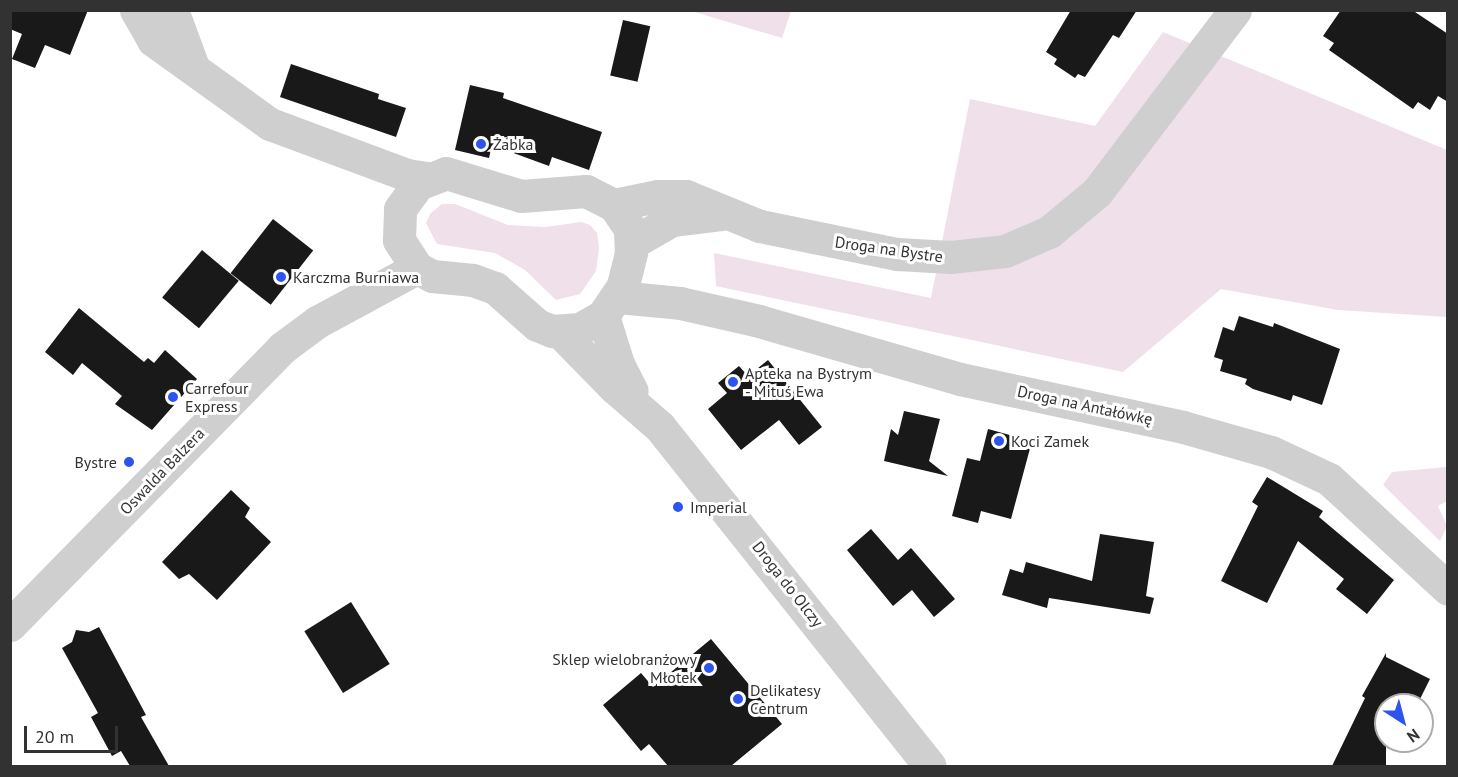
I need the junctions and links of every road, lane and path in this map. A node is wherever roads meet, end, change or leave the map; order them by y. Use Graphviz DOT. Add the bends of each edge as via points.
graph roads {
  1 [pos="136,10"];
  2 [pos="172,10"];
  3 [pos="1235,10"];
  4 [pos="194,67"];
  5 [pos="318,144"];
  6 [pos="427,178"];
  7 [pos="614,205"];
  8 [pos="726,214"];
  9 [pos="400,224"];
  10 [pos="630,254"];
  11 [pos="417,268"];
  12 [pos="680,303"];
  13 [pos="611,306"];
  14 [pos="317,322"];
  15 [pos="559,332"];
  16 [pos="640,406"];
  17 [pos="1448,589"];
  18 [pos="10,625"];
  19 [pos="930,766"];
  1 -- 4 [label="street" via="153,40"];
  2 -- 4 [label="street"];
  3 -- 8 [label="street, Droga na Bystre" via="1104,184 1069,217 1031,242 983,255 920,256 771,229"];
  4 -- 5 [label="street" via="241,107"];
  5 -- 6 [label="street" via="406,175"];
  5 -- 9 [label="street" via="365,176"];
  6 -- 7 [label="street" via="453,173 521,196 586,191"];
  6 -- 9 [label="street, Oswalda Balzera" via="410,193"];
  7 -- 8 [label="street, Droga na Bystre" via="658,196 686,196"];
  7 -- 10 [label="street" via="628,223"];
  8 -- 10 [label="street, Droga na Bystre" via="686,216 660,226"];
  9 -- 11 [label="street"];
  9 -- 14 [label="street, Oswalda Balzera"];
  10 -- 12 [label="street, Droga na Antałówkę"];
  10 -- 13 [label="street"];
  11 -- 14 [label="street, Oswalda Balzera"];
  11 -- 15 [label="street" via="432,276 473,280 495,288 537,325"];
  12 -- 13 [label="street, Droga na Antałówkę"];
  12 -- 17 [label="street, Droga na Antałówkę" via="759,321 960,379 1229,438 1305,466 1344,491"];
  13 -- 15 [label="street" via="580,329"];
  13 -- 16 [label="street, Droga do Olczy" via="618,364"];
  14 -- 18 [label="street, Oswalda Balzera" via="259,371"];
  15 -- 16 [label="street, Droga do Olczy" via="614,387"];
  16 -- 19 [label="street, Droga do Olczy" via="747,532"];
}
